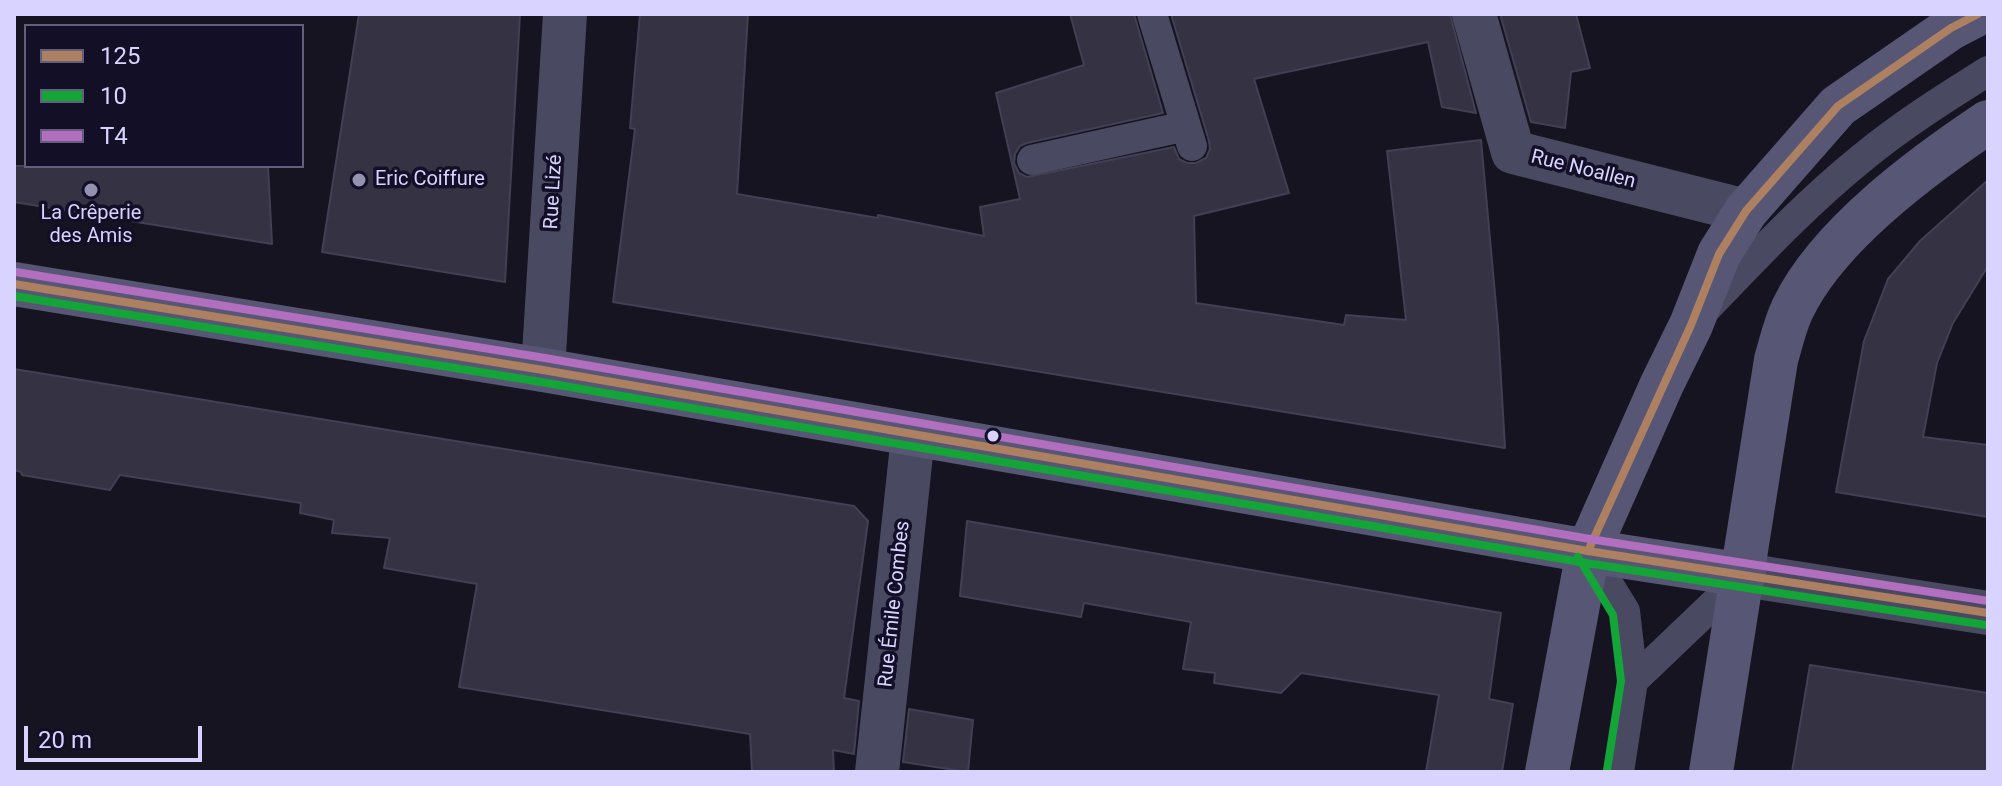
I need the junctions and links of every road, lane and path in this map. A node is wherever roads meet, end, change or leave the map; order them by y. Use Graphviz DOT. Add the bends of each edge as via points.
graph roads {
  1 [pos="565,14"];
  2 [pos="1152,14"];
  3 [pos="1474,14"];
  4 [pos="1978,14"];
  5 [pos="1988,71"];
  6 [pos="1988,122"];
  7 [pos="1032,160"];
  8 [pos="1746,211"];
  9 [pos="14,284"];
  10 [pos="1691,325"];
  11 [pos="543,370"];
  12 [pos="913,436"];
  13 [pos="1588,551"];
  14 [pos="1744,575"];
  15 [pos="1988,613"];
  16 [pos="1633,681"];
  17 [pos="877,772"];
  18 [pos="1547,772"];
  19 [pos="1619,772"];
  20 [pos="1711,772"];
  1 -- 11 [label="street, Rue Lizé"];
  2 -- 7 [label="lane" via="1189,136"];
  3 -- 8 [label="street, Rue Noallen" via="1513,152"];
  4 -- 8 [label="main road" via="1838,106"];
  5 -- 10 [label="lane" via="1861,158 1795,217"];
  6 -- 14 [label="main road" via="1877,207 1826,256 1793,308 1776,360"];
  8 -- 10 [label="main road" via="1719,254"];
  9 -- 11 [label="main road"];
  10 -- 13 [label="main road"];
  11 -- 12 [label="main road"];
  12 -- 13 [label="main road"];
  12 -- 17 [label="street, Rue Émile Combes"];
  13 -- 14 [label="main road"];
  13 -- 16 [label="lane" via="1625,611"];
  13 -- 18 [label="main road"];
  14 -- 15 [label="street"];
  14 -- 16 [label="lane"];
  14 -- 20 [label="main road"];
  16 -- 19 [label="lane"];
}
